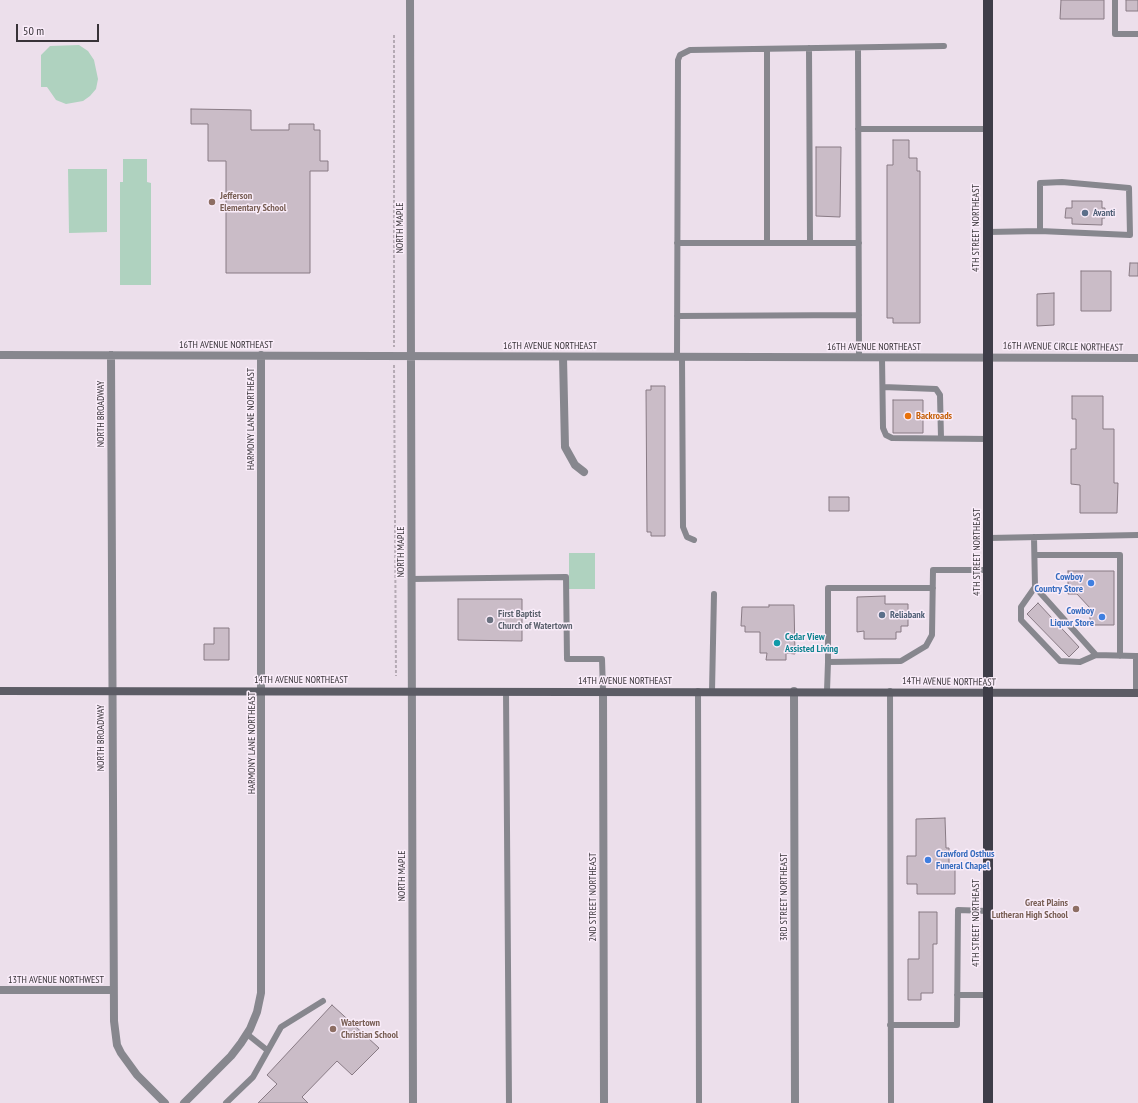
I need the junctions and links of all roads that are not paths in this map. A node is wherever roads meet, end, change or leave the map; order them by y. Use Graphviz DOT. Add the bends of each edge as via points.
graph roads {
  1 [pos="410,0"];
  2 [pos="988,0"];
  3 [pos="1115,0"];
  4 [pos="1138,34"];
  5 [pos="944,46"];
  6 [pos="809,48"];
  7 [pos="858,48"];
  8 [pos="767,49"];
  9 [pos="858,129"];
  10 [pos="988,129"];
  11 [pos="1040,231"];
  12 [pos="988,232"];
  13 [pos="677,243"];
  14 [pos="767,243"];
  15 [pos="810,243"];
  16 [pos="859,243"];
  17 [pos="859,315"];
  18 [pos="677,316"];
  19 [pos="0,355"];
  20 [pos="111,355"];
  21 [pos="261,355"];
  22 [pos="411,355"];
  23 [pos="563,357"];
  24 [pos="680,357"];
  25 [pos="859,357"];
  26 [pos="882,357"];
  27 [pos="989,357"];
  28 [pos="1138,358"];
  29 [pos="883,387"];
  30 [pos="941,438"];
  31 [pos="988,439"];
  32 [pos="584,472"];
  33 [pos="1138,535"];
  34 [pos="1034,537"];
  35 [pos="989,538"];
  36 [pos="694,540"];
  37 [pos="1035,555"];
  38 [pos="989,570"];
  39 [pos="411,579"];
  40 [pos="1035,587"];
  41 [pos="933,588"];
  42 [pos="714,594"];
  43 [pos="1096,655"];
  44 [pos="1120,656"];
  45 [pos="1137,656"];
  46 [pos="828,662"];
  47 [pos="262,690"];
  48 [pos="411,690"];
  49 [pos="0,691"];
  50 [pos="111,691"];
  51 [pos="506,691"];
  52 [pos="603,691"];
  53 [pos="698,691"];
  54 [pos="712,691"];
  55 [pos="794,691"];
  56 [pos="827,691"];
  57 [pos="890,691"];
  58 [pos="989,692"];
  59 [pos="1137,693"];
  60 [pos="988,911"];
  61 [pos="0,990"];
  62 [pos="112,990"];
  63 [pos="957,995"];
  64 [pos="988,995"];
  65 [pos="323,1001"];
  66 [pos="890,1025"];
  67 [pos="247,1034"];
  68 [pos="268,1050"];
  69 [pos="165,1103"];
  70 [pos="184,1103"];
  71 [pos="226,1103"];
  72 [pos="413,1103"];
  73 [pos="509,1103"];
  74 [pos="604,1103"];
  75 [pos="699,1103"];
  76 [pos="795,1103"];
  77 [pos="891,1103"];
  78 [pos="988,1103"];
  1 -- 22 [label="street, NORTH MAPLE"];
  2 -- 10 [label="main road, 4TH STREET NORTHEAST"];
  3 -- 4 [label="lane" via="1115,34"];
  5 -- 7 [label="lane"];
  6 -- 7 [label="lane"];
  6 -- 8 [label="lane"];
  6 -- 15 [label="lane"];
  7 -- 9 [label="lane"];
  8 -- 13 [label="lane" via="690,50 680,55"];
  8 -- 14 [label="lane"];
  9 -- 10 [label="lane"];
  9 -- 16 [label="lane"];
  10 -- 12 [label="main road, 4TH STREET NORTHEAST"];
  11 -- 11 [label="lane" via="1040,183 1062,182 1129,188 1130,235"];
  11 -- 12 [label="lane"];
  12 -- 27 [label="main road, 4TH STREET NORTHEAST"];
  13 -- 14 [label="lane"];
  13 -- 18 [label="lane"];
  14 -- 15 [label="lane"];
  15 -- 16 [label="lane"];
  16 -- 17 [label="lane"];
  17 -- 18 [label="lane"];
  17 -- 25 [label="lane"];
  18 -- 24 [label="lane"];
  19 -- 20 [label="street, 16TH AVENUE NORTHEAST"];
  20 -- 21 [label="street, 16TH AVENUE NORTHEAST"];
  20 -- 50 [label="street, NORTH BROADWAY"];
  21 -- 22 [label="street, 16TH AVENUE NORTHEAST"];
  21 -- 47 [label="street, HARMONY LANE NORTHEAST"];
  22 -- 23 [label="street, 16TH AVENUE NORTHEAST"];
  22 -- 39 [label="street, NORTH MAPLE"];
  23 -- 24 [label="street, 16TH AVENUE NORTHEAST"];
  23 -- 32 [label="street" via="565,447 575,466"];
  24 -- 25 [label="street, 16TH AVENUE NORTHEAST"];
  24 -- 36 [label="lane" via="683,528 687,537"];
  25 -- 26 [label="street, 16TH AVENUE NORTHEAST"];
  26 -- 27 [label="street, 16TH AVENUE NORTHEAST"];
  26 -- 29 [label="lane"];
  27 -- 28 [label="street, 16TH AVENUE CIRCLE NORTHEAST"];
  27 -- 31 [label="main road, 4TH STREET NORTHEAST"];
  29 -- 30 [label="lane" via="936,389 940,395"];
  29 -- 30 [label="lane" via="883,428 886,435 892,438"];
  30 -- 31 [label="lane"];
  31 -- 35 [label="main road, 4TH STREET NORTHEAST"];
  33 -- 34 [label="lane"];
  34 -- 35 [label="lane"];
  34 -- 37 [label="lane"];
  35 -- 38 [label="main road, 4TH STREET NORTHEAST"];
  37 -- 40 [label="lane"];
  37 -- 44 [label="lane" via="1120,555"];
  38 -- 41 [label="lane" via="933,570"];
  38 -- 58 [label="main road, 4TH STREET NORTHEAST"];
  39 -- 48 [label="street, NORTH MAPLE"];
  39 -- 52 [label="lane" via="566,577 567,659 602,659"];
  40 -- 43 [label="lane"];
  40 -- 43 [label="lane" via="1021,607 1021,620 1060,661 1080,662"];
  41 -- 46 [label="lane" via="932,635 926,646 901,661"];
  41 -- 46 [label="lane" via="828,588"];
  42 -- 54 [label="lane"];
  43 -- 44 [label="lane"];
  44 -- 45 [label="lane"];
  45 -- 59 [label="lane"];
  46 -- 56 [label="lane"];
  47 -- 48 [label="main road, 14TH AVENUE NORTHEAST"];
  47 -- 50 [label="main road, 14TH AVENUE NORTHEAST"];
  47 -- 67 [label="street, HARMONY LANE NORTHEAST" via="262,976 257,1012"];
  48 -- 51 [label="main road, 14TH AVENUE NORTHEAST"];
  48 -- 72 [label="street, NORTH MAPLE"];
  49 -- 50 [label="main road, 14TH AVENUE NORTHEAST"];
  50 -- 62 [label="street, NORTH BROADWAY"];
  51 -- 52 [label="main road, 14TH AVENUE NORTHEAST"];
  51 -- 73 [label="lane"];
  52 -- 53 [label="main road, 14TH AVENUE NORTHEAST"];
  52 -- 74 [label="street, 2ND STREET NORTHEAST"];
  53 -- 54 [label="main road, 14TH AVENUE NORTHEAST"];
  53 -- 75 [label="lane"];
  54 -- 55 [label="main road, 14TH AVENUE NORTHEAST"];
  55 -- 56 [label="main road, 14TH AVENUE NORTHEAST"];
  55 -- 76 [label="street, 3RD STREET NORTHEAST"];
  56 -- 57 [label="main road, 14TH AVENUE NORTHEAST"];
  57 -- 58 [label="main road, 14TH AVENUE NORTHEAST"];
  57 -- 66 [label="lane"];
  58 -- 59 [label="main road, 14TH AVENUE NORTHEAST"];
  58 -- 60 [label="main road, 4TH STREET NORTHEAST"];
  60 -- 63 [label="lane" via="958,910"];
  60 -- 64 [label="main road, 4TH STREET NORTHEAST"];
  61 -- 62 [label="street, 13TH AVENUE NORTHWEST"];
  62 -- 69 [label="street, NORTH BROADWAY" via="117,1045 137,1075"];
  63 -- 64 [label="lane"];
  63 -- 66 [label="lane" via="957,1025"];
  64 -- 78 [label="main road, 4TH STREET NORTHEAST"];
  65 -- 68 [label="lane" via="281,1027"];
  66 -- 77 [label="lane"];
  67 -- 68 [label="lane"];
  67 -- 70 [label="street, HARMONY LANE NORTHEAST" via="231,1056"];
  68 -- 71 [label="lane" via="253,1077"];
}
